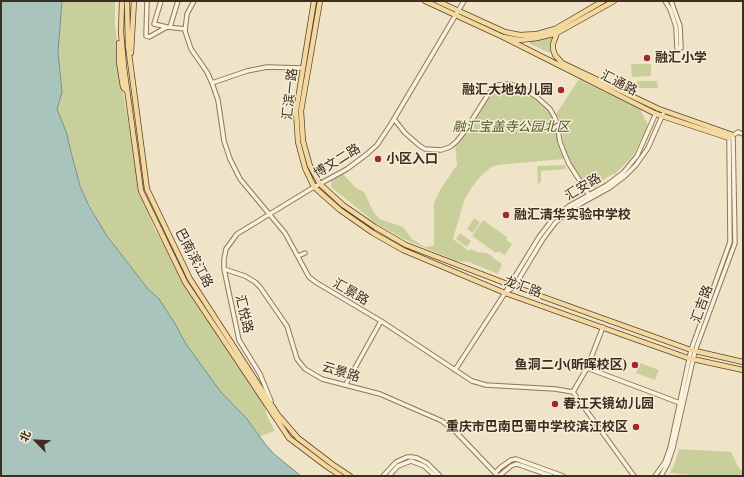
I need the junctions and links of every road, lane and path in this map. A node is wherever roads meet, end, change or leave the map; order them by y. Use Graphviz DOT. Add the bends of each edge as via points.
graph roads {
  1 [pos="120,1"];
  2 [pos="127,1"];
  3 [pos="134,1"];
  4 [pos="147,1"];
  5 [pos="161,1"];
  6 [pos="178,1"];
  7 [pos="194,1"];
  8 [pos="314,1"];
  9 [pos="320,1"];
  10 [pos="425,1"];
  11 [pos="436,1"];
  12 [pos="464,1"];
  13 [pos="603,1"];
  14 [pos="614,1"];
  15 [pos="665,1"];
  16 [pos="671,1"];
  17 [pos="457,12"];
  18 [pos="169,27"];
  19 [pos="185,29"];
  20 [pos="557,33"];
  21 [pos="504,37"];
  22 [pos="130,63"];
  23 [pos="303,68"];
  24 [pos="212,83"];
  25 [pos="659,109"];
  26 [pos="664,110"];
  27 [pos="656,114"];
  28 [pos="662,116"];
  29 [pos="394,119"];
  30 [pos="743,134"];
  31 [pos="731,136"];
  32 [pos="320,184"];
  33 [pos="314,187"];
  34 [pos="590,197"];
  35 [pos="269,214"];
  36 [pos="305,253"];
  37 [pos="298,256"];
  38 [pos="224,269"];
  39 [pos="512,286"];
  40 [pos="505,293"];
  41 [pos="381,321"];
  42 [pos="603,327"];
  43 [pos="693,350"];
  44 [pos="691,358"];
  45 [pos="743,362"];
  46 [pos="587,368"];
  47 [pos="455,370"];
  48 [pos="743,370"];
  49 [pos="346,384"];
  50 [pos="573,392"];
  51 [pos="680,403"];
  52 [pos="272,404"];
  53 [pos="499,474"];
  54 [pos="341,476"];
  55 [pos="350,476"];
  56 [pos="384,476"];
  57 [pos="389,476"];
  58 [pos="435,476"];
  59 [pos="440,476"];
  60 [pos="550,476"];
  61 [pos="563,476"];
  62 [pos="634,476"];
  63 [pos="655,476"];
  64 [pos="661,476"];
  1 -- 54 [label="main road, 巴南滨江路" via="119,62 123,87 127,91 141,191 185,282 289,438"];
  2 -- 22 [label="main road, 巴南滨江路"];
  3 -- 22 [label="main road"];
  4 -- 18 [label="street" via="146,36 149,37"];
  5 -- 18 [label="street" via="154,24"];
  6 -- 18 [label="street"];
  7 -- 19 [label="street, 汇景路" via="187,14"];
  8 -- 23 [label="main road, 汇滨一路"];
  9 -- 32 [label="main road, 汇滨一路" via="301,111 303,141 310,166"];
  10 -- 17 [label="main road"];
  11 -- 17 [label="main road"];
  12 -- 17 [label="street, 博文二路"];
  13 -- 17 [label="main road" via="555,29 537,34 520,35 505,32"];
  14 -- 20 [label="main road"];
  15 -- 16 [label="street" via="676,27 679,48 680,26"];
  17 -- 21 [label="main road, 汇通路"];
  17 -- 29 [label="street, 博文二路"];
  18 -- 19 [label="street"];
  19 -- 24 [label="street, 汇景路" via="191,49 208,72"];
  20 -- 21 [label="main road" via="520,40"];
  20 -- 25 [label="main road, 汇通路" via="553,49 562,62"];
  21 -- 27 [label="main road, 汇通路"];
  22 -- 52 [label="main road, 巴南滨江路" via="147,189 190,279"];
  23 -- 24 [label="street" via="246,71"];
  23 -- 33 [label="main road, 汇滨一路" via="296,111 298,142 305,168"];
  24 -- 35 [label="street, 汇景路" via="230,159 240,179"];
  25 -- 26 [label="main road, 汇通路"];
  25 -- 27 [label="street, 汇安路"];
  26 -- 28 [label="street, 汇安路"];
  26 -- 31 [label="main road, 汇通路"];
  27 -- 28 [label="main road, 汇通路"];
  27 -- 34 [label="street, 汇安路" via="633,162 623,173"];
  28 -- 31 [label="main road, 汇通路"];
  28 -- 34 [label="street, 汇安路" via="648,148 636,165 609,188"];
  29 -- 32 [label="street, 博文二路" via="377,145 367,154"];
  29 -- 34 [label="street" via="420,146 441,150 450,147 465,132 489,93 498,85 510,84 525,89 550,109 558,123 560,142 565,155"];
  30 -- 31 [label="street" via="738,132"];
  31 -- 43 [label="street, 汇吉路" via="735,244"];
  32 -- 33 [label="street, 博文二路"];
  32 -- 39 [label="main road, 龙汇路" via="375,227 406,245"];
  33 -- 35 [label="street, 博文二路"];
  33 -- 40 [label="main road, 龙汇路" via="373,234 403,250"];
  34 -- 39 [label="street, 汇安路" via="555,223"];
  35 -- 37 [label="street, 汇景路" via="285,233"];
  35 -- 38 [label="street, 博文二路" via="237,234 231,241 226,249"];
  36 -- 37 [label="street"];
  37 -- 41 [label="street, 汇景路" via="309,277"];
  38 -- 49 [label="street, 云景路" via="245,276 260,286 287,326 297,359 305,369 322,379"];
  38 -- 52 [label="street, 汇悦路" via="239,340 260,374"];
  39 -- 40 [label="street, 汇安路"];
  39 -- 43 [label="main road, 龙汇路"];
  40 -- 42 [label="main road, 龙汇路"];
  40 -- 47 [label="street, 汇安路"];
  41 -- 47 [label="street, 汇景路"];
  41 -- 49 [label="street"];
  42 -- 44 [label="main road, 龙汇路"];
  42 -- 46 [label="street"];
  43 -- 44 [label="street, 汇吉路"];
  43 -- 45 [label="main road, 龙汇路"];
  44 -- 48 [label="main road, 龙汇路"];
  44 -- 51 [label="street, 汇吉路"];
  44 -- 64 [label="street, 汇吉路" via="672,453"];
  46 -- 50 [label="street"];
  46 -- 51 [label="street"];
  47 -- 50 [label="street, 汇景路" via="482,384"];
  49 -- 53 [label="street, 云景路" via="380,394 442,421"];
  50 -- 62 [label="street"];
  51 -- 63 [label="street, 汇吉路" via="667,456"];
  52 -- 55 [label="main road, 巴南滨江路" via="298,438"];
  53 -- 60 [label="street" via="511,466 520,465"];
  53 -- 61 [label="street" via="506,463 516,459"];
  56 -- 59 [label="street" via="396,462 412,457 427,463"];
  57 -- 58 [label="street" via="398,466 411,461 424,466"];
}
